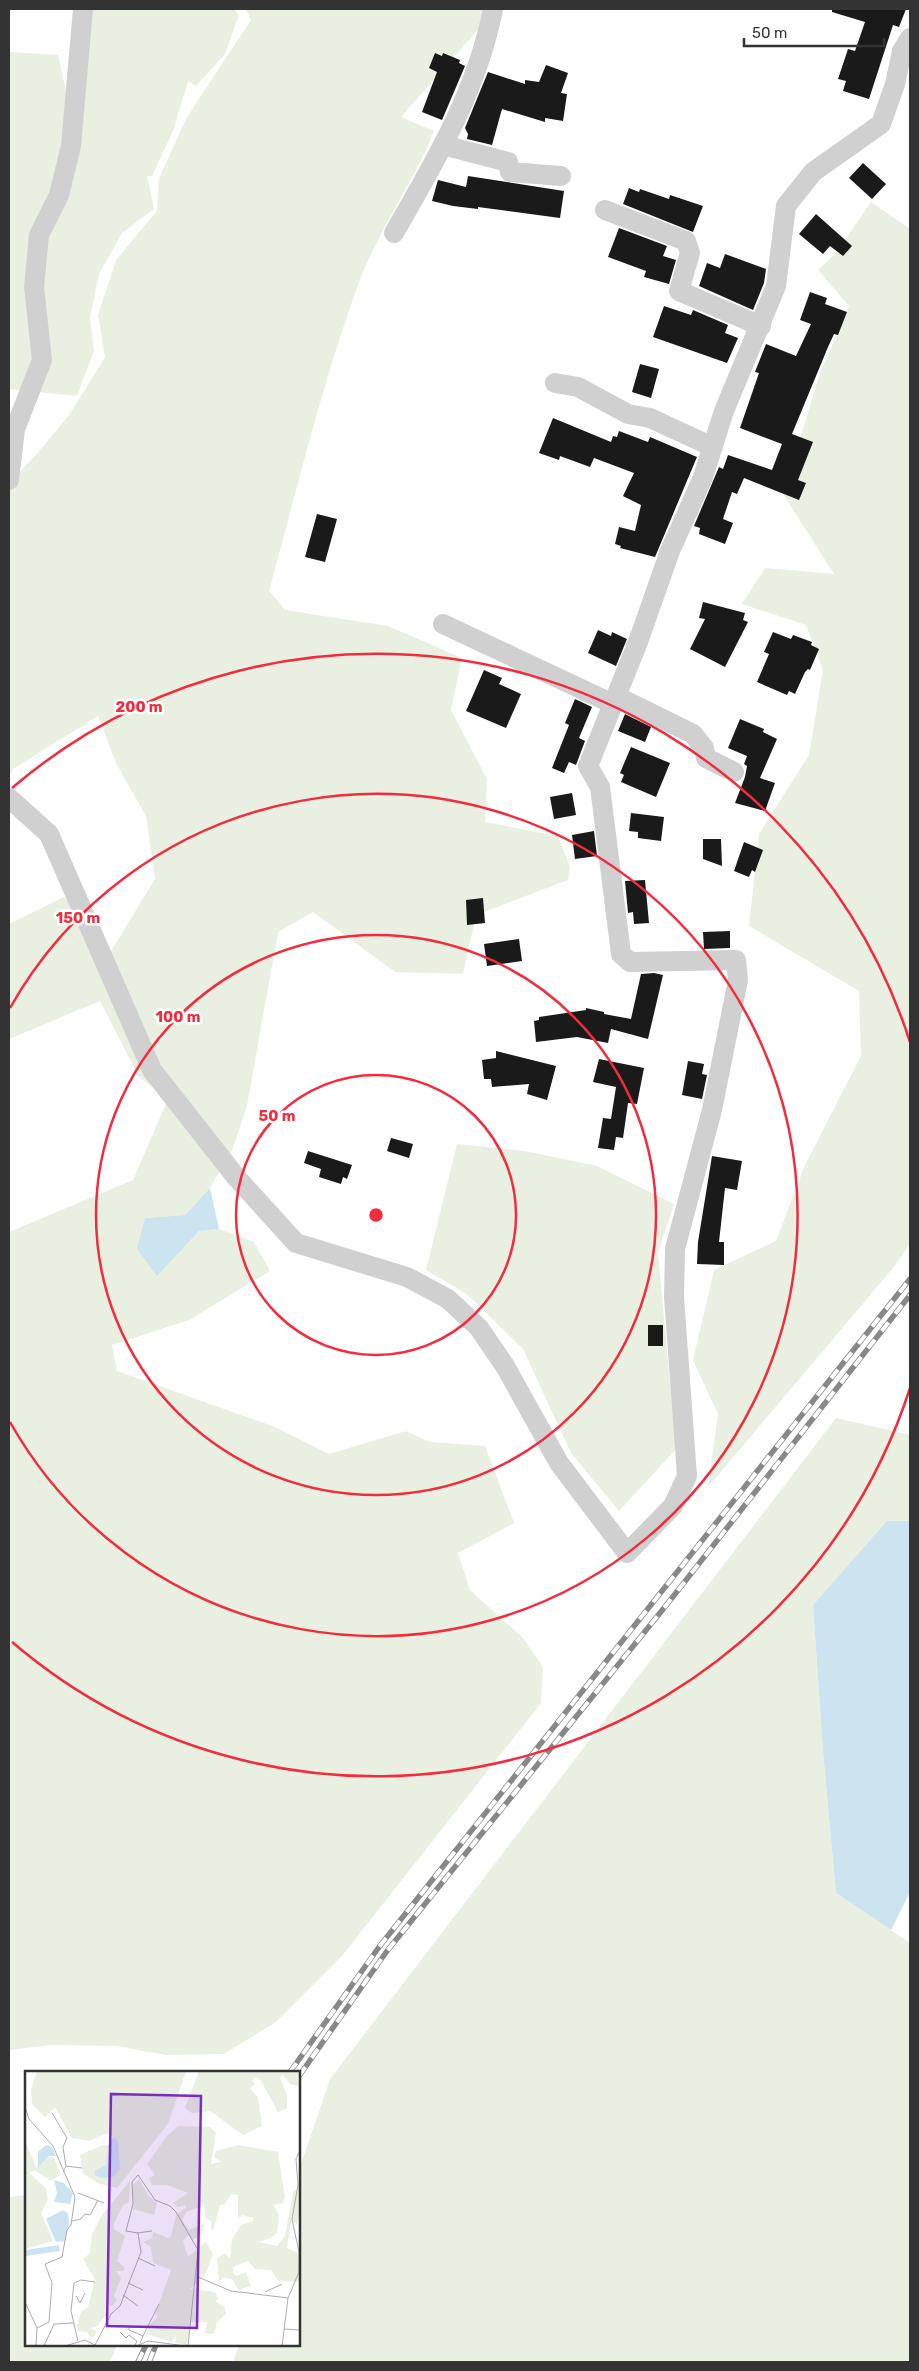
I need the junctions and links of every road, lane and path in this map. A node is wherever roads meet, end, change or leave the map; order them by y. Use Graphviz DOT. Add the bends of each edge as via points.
graph roads {
  1 [pos="83,9"];
  2 [pos="493,9"];
  3 [pos="910,38"];
  4 [pos="443,145"];
  5 [pos="561,176"];
  6 [pos="605,210"];
  7 [pos="394,233"];
  8 [pos="761,326"];
  9 [pos="555,383"];
  10 [pos="713,446"];
  11 [pos="9,480"];
  12 [pos="443,624"];
  13 [pos="615,700"];
  14 [pos="734,772"];
  15 [pos="9,798"];
  1 -- 11 [label="street" via="71,146 59,195 38,235 34,287 42,360 16,430"];
  2 -- 4 [label="street" via="486,44 466,98"];
  3 -- 8 [label="street" via="902,52 896,84 880,124 813,172 786,206 776,286"];
  4 -- 5 [label="street" via="508,162 510,172"];
  4 -- 7 [label="street"];
  6 -- 8 [label="street" via="686,241 690,253 679,291"];
  8 -- 10 [label="street" via="724,411"];
  9 -- 10 [label="street" via="578,387 628,414 650,418"];
  10 -- 13 [label="street" via="704,477 670,551"];
  12 -- 13 [label="street"];
  13 -- 14 [label="street" via="693,734 704,748 706,758"];
  13 -- 15 [label="street" via="588,766 600,787 621,954 630,962 736,960 738,980 712,1110 675,1249 674,1297 688,1476 673,1506 627,1553 558,1463 505,1366 479,1328 448,1299 407,1277 296,1243 236,1177 152,1070 49,834"];
}
